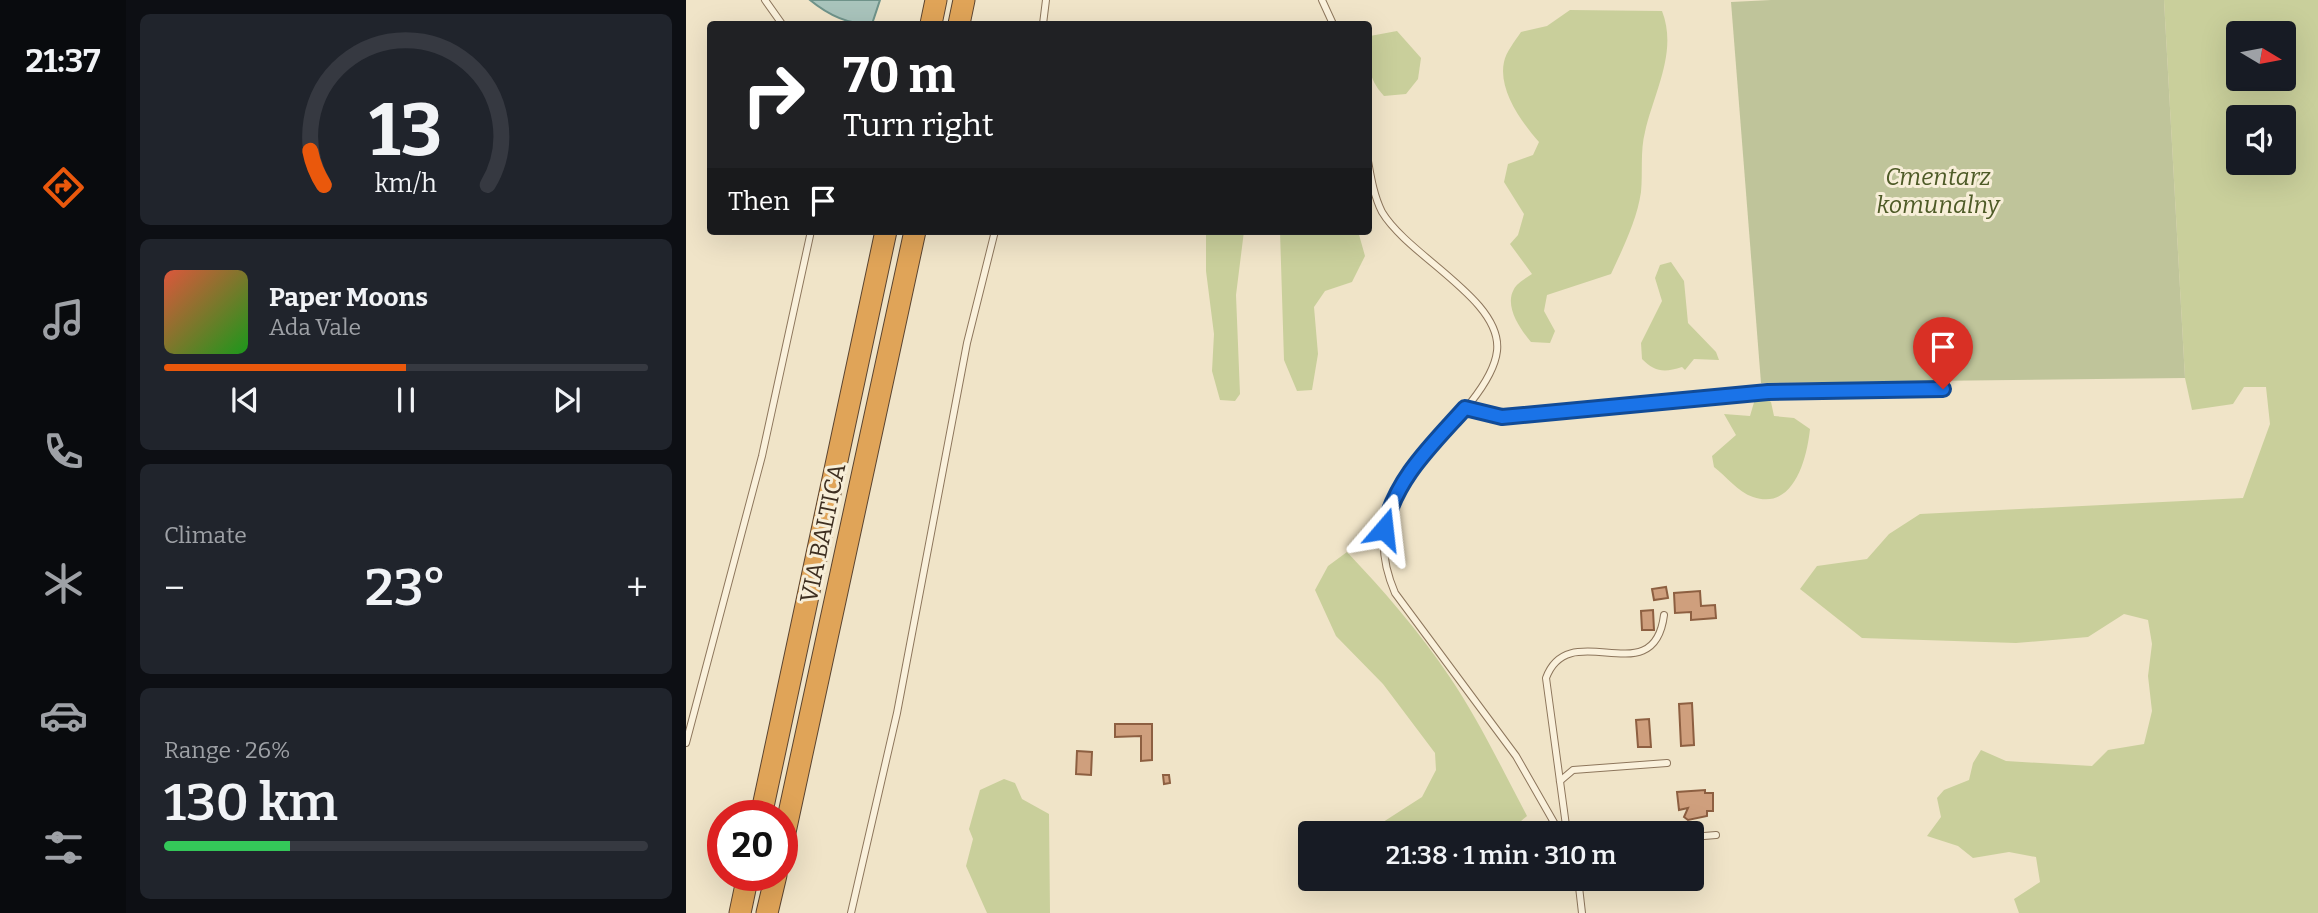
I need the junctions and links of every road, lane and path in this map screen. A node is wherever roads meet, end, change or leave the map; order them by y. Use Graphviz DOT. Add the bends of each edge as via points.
graph roads {
  1 [pos="765,0"];
  2 [pos="936,0"];
  3 [pos="964,0"];
  4 [pos="1046,0"];
  5 [pos="1322,0"];
  6 [pos="780,21"];
  7 [pos="932,21"];
  8 [pos="960,21"];
  9 [pos="1043,21"];
  10 [pos="1332,21"];
  11 [pos="1372,183"];
  12 [pos="810,235"];
  13 [pos="885,235"];
  14 [pos="914,235"];
  15 [pos="994,235"];
  16 [pos="1943,389"];
  17 [pos="1465,408"];
  18 [pos="1664,615"];
  19 [pos="686,743"];
  20 [pos="1667,763"];
  21 [pos="1560,781"];
  22 [pos="764,800"];
  23 [pos="793,800"];
  24 [pos="1553,821"];
  25 [pos="1565,821"];
  26 [pos="1716,835"];
  27 [pos="1704,836"];
  28 [pos="745,891"];
  29 [pos="772,891"];
  30 [pos="1579,891"];
  31 [pos="740,913"];
  32 [pos="767,913"];
  33 [pos="851,913"];
  34 [pos="1582,913"];
  1 -- 6 [label="lane"];
  2 -- 7 [label="highway"];
  3 -- 8 [label="highway"];
  4 -- 9 [label="lane"];
  5 -- 10 [label="lane"];
  11 -- 17 [label="lane" via="1383,212 1436,269 1480,303 1493,323 1498,349 1493,369"];
  12 -- 19 [label="lane" via="762,456"];
  13 -- 22 [label="highway, VIA BALTICA"];
  14 -- 23 [label="highway, VIA BALTICA"];
  15 -- 33 [label="lane" via="967,343 897,713"];
  16 -- 17 [label="lane" via="1768,392 1502,417"];
  17 -- 24 [label="lane" via="1403,480 1390,503 1384,529 1386,572 1395,593 1516,756"];
  18 -- 21 [label="lane" via="1656,640 1639,651 1624,655 1572,650 1551,664 1546,678"];
  20 -- 21 [label="lane" via="1573,770"];
  21 -- 25 [label="lane"];
  26 -- 27 [label="lane"];
  28 -- 31 [label="highway"];
  29 -- 32 [label="highway"];
  30 -- 34 [label="lane"];
}
